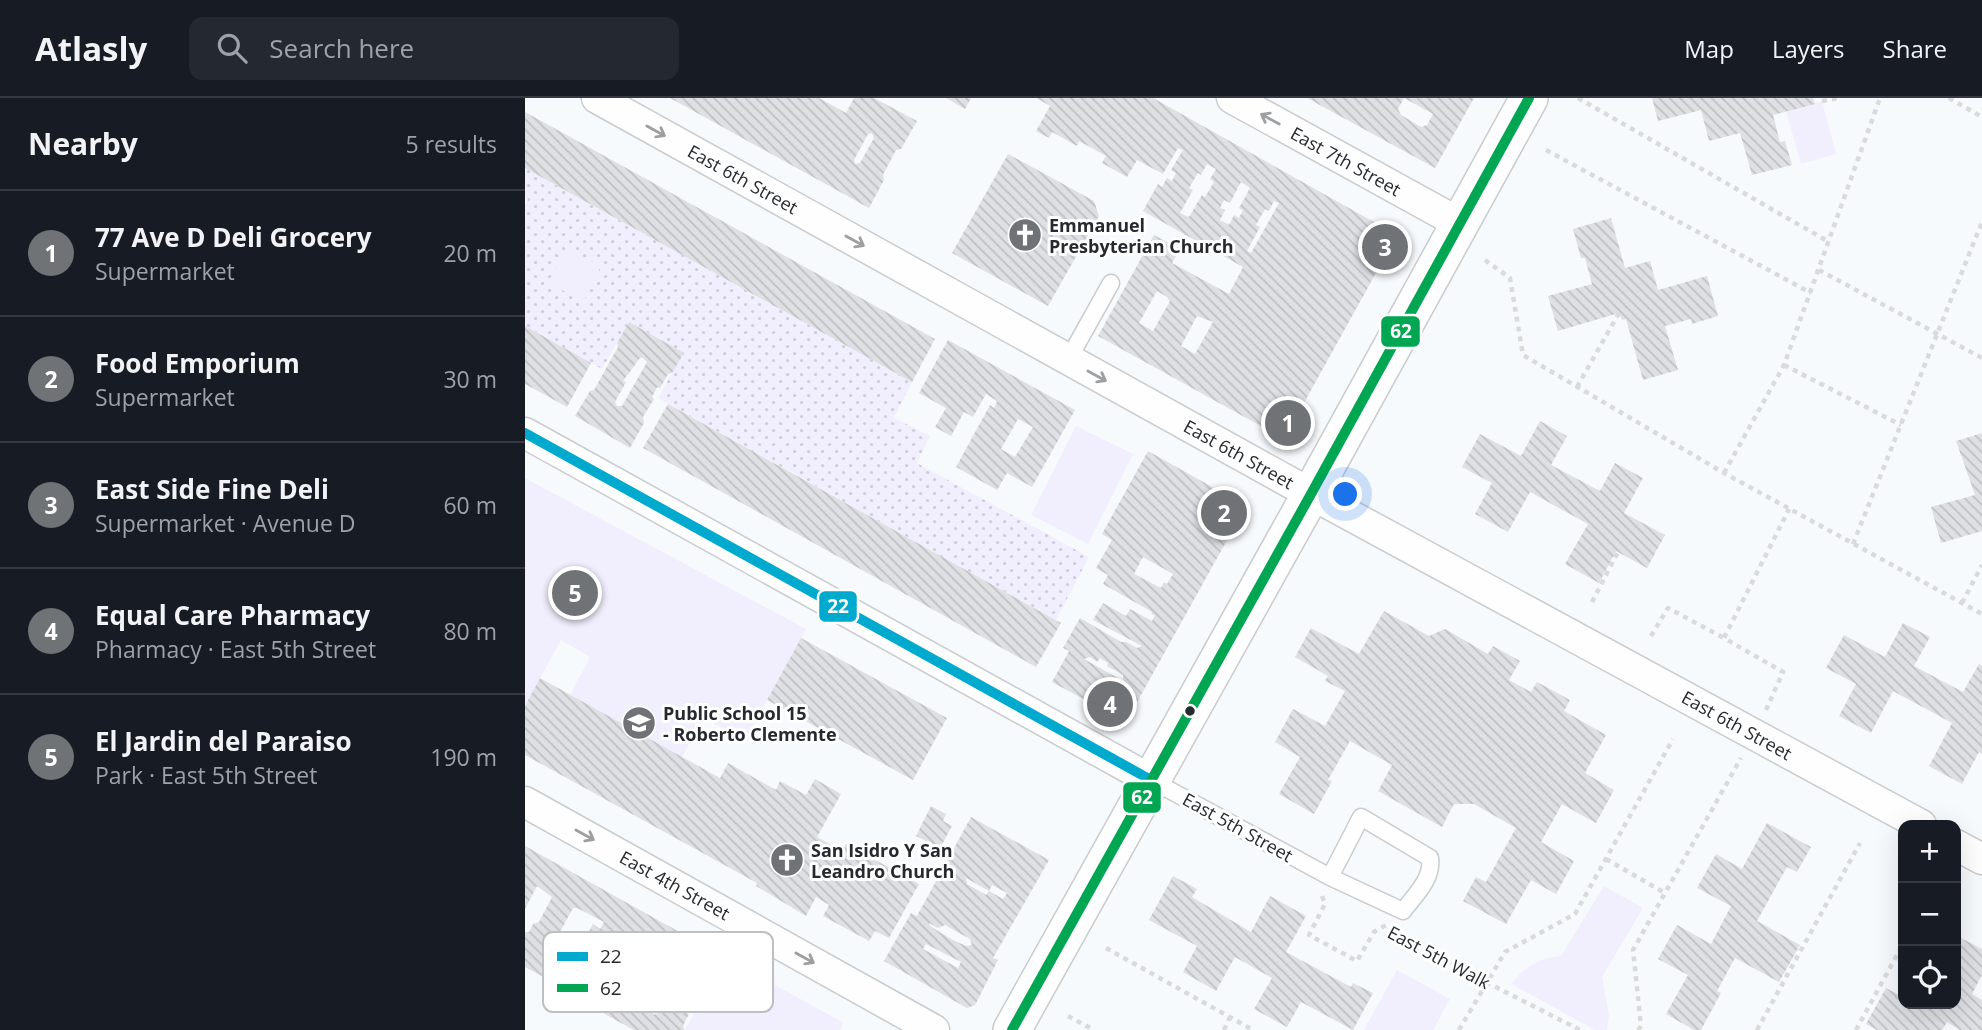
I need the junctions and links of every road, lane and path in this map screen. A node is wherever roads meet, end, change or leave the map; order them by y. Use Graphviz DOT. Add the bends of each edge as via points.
graph roads {
  1 [pos="597,98"];
  2 [pos="1232,98"];
  3 [pos="1528,98"];
  4 [pos="1578,98"];
  5 [pos="1839,98"];
  6 [pos="1880,98"];
  7 [pos="1949,98"];
  8 [pos="1822,101"];
  9 [pos="1982,117"];
  10 [pos="1546,150"];
  11 [pos="1982,222"];
  12 [pos="1459,223"];
  13 [pos="1829,242"];
  14 [pos="1485,260"];
  15 [pos="1819,270"];
  16 [pos="1111,283"];
  17 [pos="1811,293"];
  18 [pos="1619,313"];
  19 [pos="1937,334"];
  20 [pos="1982,358"];
  21 [pos="1068,360"];
  22 [pos="1784,365"];
  23 [pos="1577,387"];
  24 [pos="1901,425"];
  25 [pos="525,433"];
  26 [pos="1724,473"];
  27 [pos="1311,494"];
  28 [pos="1789,509"];
  29 [pos="1853,544"];
  30 [pos="1618,552"];
  31 [pos="1982,565"];
  32 [pos="1592,602"];
  33 [pos="1962,603"];
  34 [pos="1982,614"];
  35 [pos="1651,635"];
  36 [pos="1724,638"];
  37 [pos="1754,735"];
  38 [pos="1673,739"];
  39 [pos="1151,779"];
  40 [pos="525,802"];
  41 [pos="1911,820"];
  42 [pos="1860,843"];
  43 [pos="1961,848"];
  44 [pos="1606,859"];
  45 [pos="1982,859"];
  46 [pos="1330,877"];
  47 [pos="1665,893"];
  48 [pos="1321,895"];
  49 [pos="759,932"];
  50 [pos="773,940"];
  51 [pos="1902,946"];
  52 [pos="1105,948"];
  53 [pos="1486,982"];
  54 [pos="1068,1016"];
  55 [pos="1230,1017"];
  56 [pos="935,1030"];
  57 [pos="1012,1030"];
  58 [pos="1094,1030"];
  59 [pos="1224,1030"];
  60 [pos="1253,1030"];
  61 [pos="1459,1030"];
  62 [pos="1580,1030"];
  63 [pos="1638,1030"];
  64 [pos="1757,1030"];
  65 [pos="1856,1030"];
  1 -- 21 [label="street, East 6th Street, one-way"];
  12 -- 2 [label="street, East 7th Street, one-way"];
  3 -- 12 [label="street"];
  4 -- 13 [label="path"];
  5 -- 8 [label="path"];
  6 -- 13 [label="path"];
  7 -- 9 [label="path"];
  10 -- 17 [label="path"];
  11 -- 19 [label="path"];
  12 -- 27 [label="street"];
  13 -- 15 [label="path"];
  14 -- 23 [label="path" via="1510,278 1523,355"];
  15 -- 17 [label="path"];
  15 -- 19 [label="path"];
  16 -- 21 [label="lane"];
  17 -- 22 [label="path"];
  18 -- 23 [label="path"];
  19 -- 20 [label="path"];
  19 -- 24 [label="path"];
  21 -- 27 [label="street, East 6th Street, one-way"];
  22 -- 24 [label="path"];
  22 -- 26 [label="path"];
  23 -- 26 [label="path"];
  24 -- 29 [label="path"];
  25 -- 39 [label="street, East 5th Street"];
  26 -- 28 [label="path"];
  27 -- 37 [label="street, East 6th Street"];
  27 -- 39 [label="street"];
  28 -- 29 [label="path"];
  28 -- 36 [label="path"];
  29 -- 33 [label="path"];
  30 -- 32 [label="path"];
  31 -- 33 [label="path"];
  33 -- 34 [label="path"];
  35 -- 36 [label="path" via="1668,608"];
  36 -- 37 [label="path" via="1783,672"];
  37 -- 41 [label="street, East 6th Street"];
  37 -- 47 [label="path"];
  38 -- 44 [label="path"];
  39 -- 46 [label="lane, East 5th Street"];
  39 -- 57 [label="street"];
  40 -- 49 [label="street, East 4th Street, one-way"];
  42 -- 64 [label="path"];
  43 -- 45 [label="street"];
  44 -- 47 [label="path"];
  44 -- 53 [label="path" via="1575,914 1505,953"];
  46 -- 46 [label="lane, East 5th Street" via="1403,911 1429,876 1430,858 1361,817"];
  47 -- 63 [label="path" via="1633,950"];
  48 -- 53 [label="path, East 5th Walk" via="1325,904 1309,935 1357,961 1374,932 1385,925"];
  50 -- 56 [label="street, East 4th Street, one-way"];
  51 -- 65 [label="path"];
  52 -- 55 [label="path"];
  53 -- 61 [label="path"];
  53 -- 62 [label="path, East 5th Walk"];
  54 -- 58 [label="path"];
  55 -- 59 [label="path"];
  55 -- 60 [label="path"];
}
